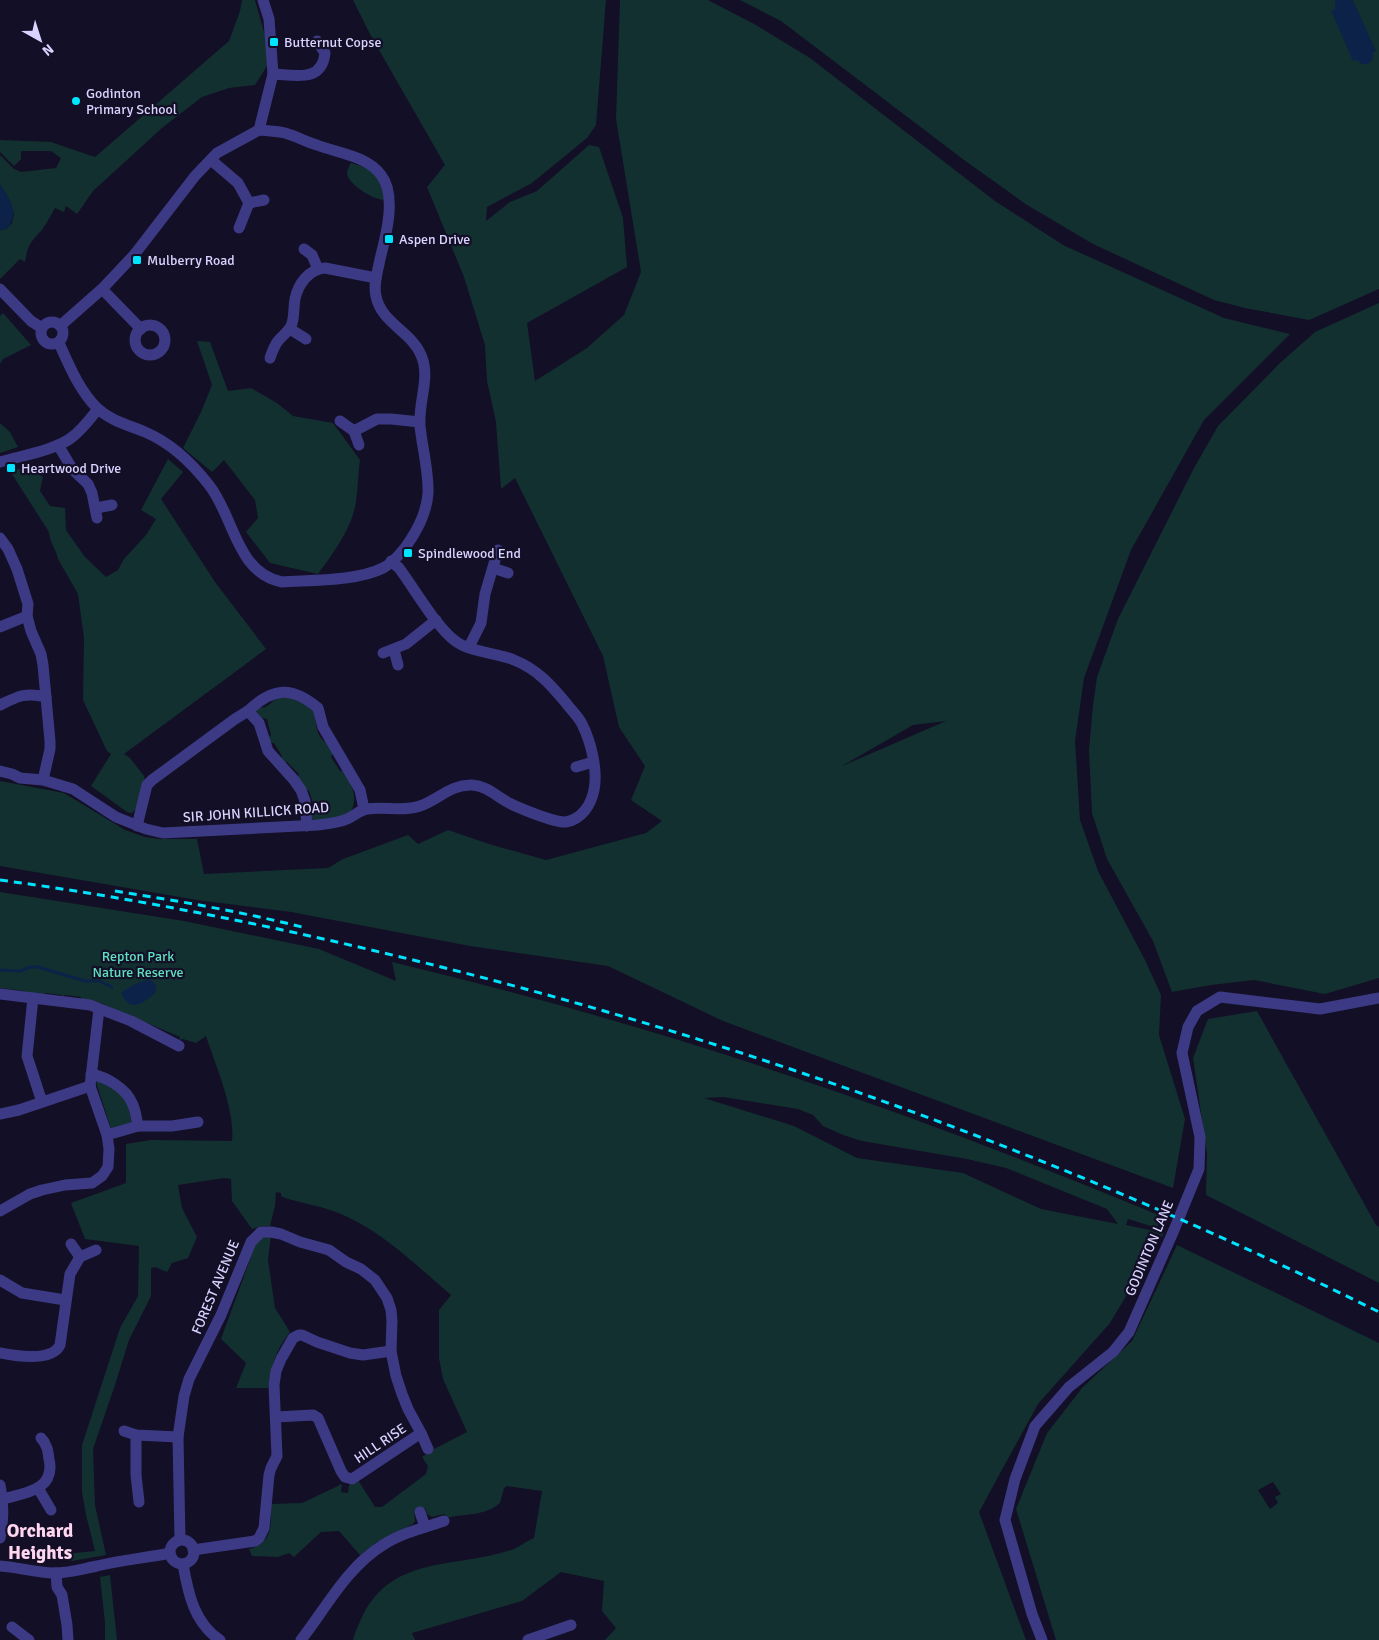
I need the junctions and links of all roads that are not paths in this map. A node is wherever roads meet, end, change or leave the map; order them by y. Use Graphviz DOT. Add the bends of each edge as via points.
graph roads {
  1 [pos="263,0"];
  2 [pos="317,41"];
  3 [pos="337,50"];
  4 [pos="325,53"];
  5 [pos="273,74"];
  6 [pos="259,130"];
  7 [pos="211,160"];
  8 [pos="264,200"];
  9 [pos="249,203"];
  10 [pos="239,228"];
  11 [pos="304,249"];
  12 [pos="318,268"];
  13 [pos="376,278"];
  14 [pos="0,289"];
  15 [pos="102,289"];
  16 [pos="60,326"];
  17 [pos="42,328"];
  18 [pos="290,329"];
  19 [pos="141,330"];
  20 [pos="306,339"];
  21 [pos="59,342"];
  22 [pos="270,358"];
  23 [pos="98,409"];
  24 [pos="340,421"];
  25 [pos="420,422"];
  26 [pos="354,431"];
  27 [pos="58,445"];
  28 [pos="359,445"];
  29 [pos="0,462"];
  30 [pos="112,505"];
  31 [pos="0,538"];
  32 [pos="498,550"];
  33 [pos="391,561"];
  34 [pos="493,568"];
  35 [pos="508,573"];
  36 [pos="27,616"];
  37 [pos="436,620"];
  38 [pos="0,627"];
  39 [pos="469,647"];
  40 [pos="398,665"];
  41 [pos="46,697"];
  42 [pos="0,705"];
  43 [pos="248,711"];
  44 [pos="594,765"];
  45 [pos="576,767"];
  46 [pos="0,771"];
  47 [pos="42,780"];
  48 [pos="364,809"];
  49 [pos="137,826"];
  50 [pos="307,826"];
  51 [pos="0,994"];
  52 [pos="32,998"];
  53 [pos="1379,998"];
  54 [pos="99,1008"];
  55 [pos="179,1046"];
  56 [pos="91,1074"];
  57 [pos="90,1086"];
  58 [pos="42,1102"];
  59 [pos="0,1114"];
  60 [pos="198,1122"];
  61 [pos="138,1126"];
  62 [pos="107,1135"];
  63 [pos="0,1210"];
  64 [pos="71,1244"];
  65 [pos="96,1250"];
  66 [pos="80,1257"];
  67 [pos="0,1280"];
  68 [pos="65,1300"];
  69 [pos="391,1351"];
  70 [pos="0,1353"];
  71 [pos="276,1417"];
  72 [pos="124,1431"];
  73 [pos="421,1433"];
  74 [pos="136,1435"];
  75 [pos="178,1437"];
  76 [pos="41,1438"];
  77 [pos="428,1449"];
  78 [pos="0,1486"];
  79 [pos="38,1488"];
  80 [pos="3,1499"];
  81 [pos="139,1502"];
  82 [pos="51,1510"];
  83 [pos="420,1512"];
  84 [pos="444,1521"];
  85 [pos="425,1527"];
  86 [pos="0,1538"];
  87 [pos="180,1540"];
  88 [pos="193,1550"];
  89 [pos="170,1553"];
  90 [pos="183,1564"];
  91 [pos="0,1566"];
  92 [pos="56,1573"];
  93 [pos="571,1625"];
  94 [pos="12,1627"];
  95 [pos="211,1638"];
  96 [pos="29,1640"];
  97 [pos="66,1640"];
  98 [pos="301,1640"];
  99 [pos="528,1640"];
  100 [pos="1042,1640"];
  1 -- 5 [label="street" via="269,19"];
  2 -- 4 [label="street"];
  3 -- 4 [label="street"];
  4 -- 5 [label="street" via="320,69 314,74"];
  5 -- 6 [label="street"];
  6 -- 7 [label="street"];
  6 -- 13 [label="street" via="285,133 352,156 377,169 388,189 389,203 386,235"];
  7 -- 9 [label="street" via="238,183"];
  7 -- 15 [label="street"];
  8 -- 9 [label="street"];
  9 -- 10 [label="street"];
  11 -- 12 [label="street" via="312,255"];
  12 -- 13 [label="street"];
  12 -- 18 [label="street" via="304,279 297,291"];
  13 -- 25 [label="street" via="375,295 381,310 409,337 421,355 424,369"];
  14 -- 17 [label="street"];
  15 -- 16 [label="street"];
  15 -- 19 [label="street"];
  16 -- 17 [label="street" via="50,322"];
  16 -- 21 [label="street" via="63,332"];
  17 -- 21 [label="street" via="41,336 45,342 52,345"];
  18 -- 20 [label="street"];
  18 -- 22 [label="street" via="277,342"];
  21 -- 23 [label="street" via="80,386"];
  23 -- 27 [label="street" via="81,430"];
  23 -- 33 [label="street" via="161,440 187,460 217,496 250,562 274,580 353,576 384,568"];
  24 -- 26 [label="street"];
  25 -- 26 [label="street" via="377,419"];
  25 -- 33 [label="street" via="428,491 426,502 416,531"];
  26 -- 28 [label="street"];
  27 -- 29 [label="street"];
  27 -- 30 [label="street" via="73,470 88,484 96,513"];
  31 -- 36 [label="street" via="17,569 28,604"];
  32 -- 34 [label="street"];
  33 -- 37 [label="street"];
  34 -- 35 [label="street"];
  34 -- 39 [label="street" via="481,623"];
  36 -- 38 [label="street"];
  36 -- 41 [label="street" via="41,654"];
  37 -- 39 [label="street" via="453,640"];
  37 -- 40 [label="street" via="406,644 388,651"];
  39 -- 44 [label="street" via="512,659 544,678 581,723"];
  41 -- 42 [label="street" via="31,693"];
  41 -- 47 [label="street" via="50,749"];
  43 -- 48 [label="street" via="268,697 285,691 302,696 318,708 323,727 360,790"];
  43 -- 49 [label="street" via="147,785"];
  43 -- 50 [label="street" via="260,723 268,751 301,790"];
  44 -- 45 [label="street"];
  44 -- 48 [label="street, SIR JOHN KILLICK ROAD" via="594,788 588,806 579,816 565,822 523,809 479,786 469,785 447,791 419,807"];
  46 -- 47 [label="street, SIR JOHN KILLICK ROAD" via="20,778"];
  47 -- 49 [label="street, SIR JOHN KILLICK ROAD" via="73,789 116,817"];
  48 -- 50 [label="street, SIR JOHN KILLICK ROAD" via="343,820"];
  49 -- 50 [label="street, SIR JOHN KILLICK ROAD" via="162,833"];
  51 -- 52 [label="street"];
  52 -- 54 [label="street"];
  52 -- 58 [label="street" via="26,1051"];
  53 -- 100 [label="street, GODINTON LANE" via="1320,1009 1220,997 1197,1011 1188,1027 1182,1053 1200,1137 1199,1169 1129,1332 1112,1352 1069,1387 1035,1426 1004,1520"];
  54 -- 55 [label="street" via="131,1020"];
  54 -- 56 [label="street"];
  56 -- 57 [label="street"];
  56 -- 61 [label="street" via="108,1080 124,1092 133,1104"];
  57 -- 58 [label="street"];
  57 -- 62 [label="street"];
  58 -- 59 [label="street"];
  60 -- 61 [label="street"];
  61 -- 62 [label="street"];
  62 -- 63 [label="street" via="109,1163 98,1179 87,1184 44,1189"];
  64 -- 66 [label="street"];
  65 -- 66 [label="street"];
  66 -- 68 [label="street" via="70,1274"];
  67 -- 68 [label="street" via="22,1293"];
  68 -- 70 [label="street" via="60,1345 55,1352 34,1356"];
  69 -- 71 [label="street" via="350,1354 302,1335 296,1336 276,1371"];
  69 -- 73 [label="street, FOREST AVENUE" via="402,1394"];
  69 -- 75 [label="street, FOREST AVENUE" via="390,1310 384,1292 369,1274 327,1249 281,1234 261,1232 251,1242 221,1315 189,1379"];
  71 -- 73 [label="street, HILL RISE" via="313,1415 318,1418 344,1477 352,1479"];
  71 -- 88 [label="street" via="277,1456 269,1474 264,1528 259,1538 245,1544"];
  72 -- 74 [label="street"];
  73 -- 77 [label="street, FOREST AVENUE"];
  74 -- 75 [label="street"];
  74 -- 81 [label="street"];
  75 -- 87 [label="street, FOREST AVENUE"];
  76 -- 79 [label="street" via="51,1469"];
  78 -- 80 [label="street"];
  79 -- 80 [label="street"];
  79 -- 82 [label="street"];
  80 -- 86 [label="street"];
  83 -- 85 [label="street"];
  84 -- 85 [label="street"];
  85 -- 98 [label="street" via="382,1545 362,1562 336,1591"];
  87 -- 88 [label="street" via="189,1543"];
  87 -- 89 [label="street" via="173,1544"];
  88 -- 90 [label="street" via="191,1559"];
  89 -- 90 [label="street" via="174,1561"];
  89 -- 92 [label="street"];
  90 -- 95 [label="street" via="196,1614"];
  91 -- 92 [label="street"];
  92 -- 97 [label="street" via="57,1587 62,1595"];
  93 -- 99 [label="street"];
  94 -- 96 [label="street"];
}
